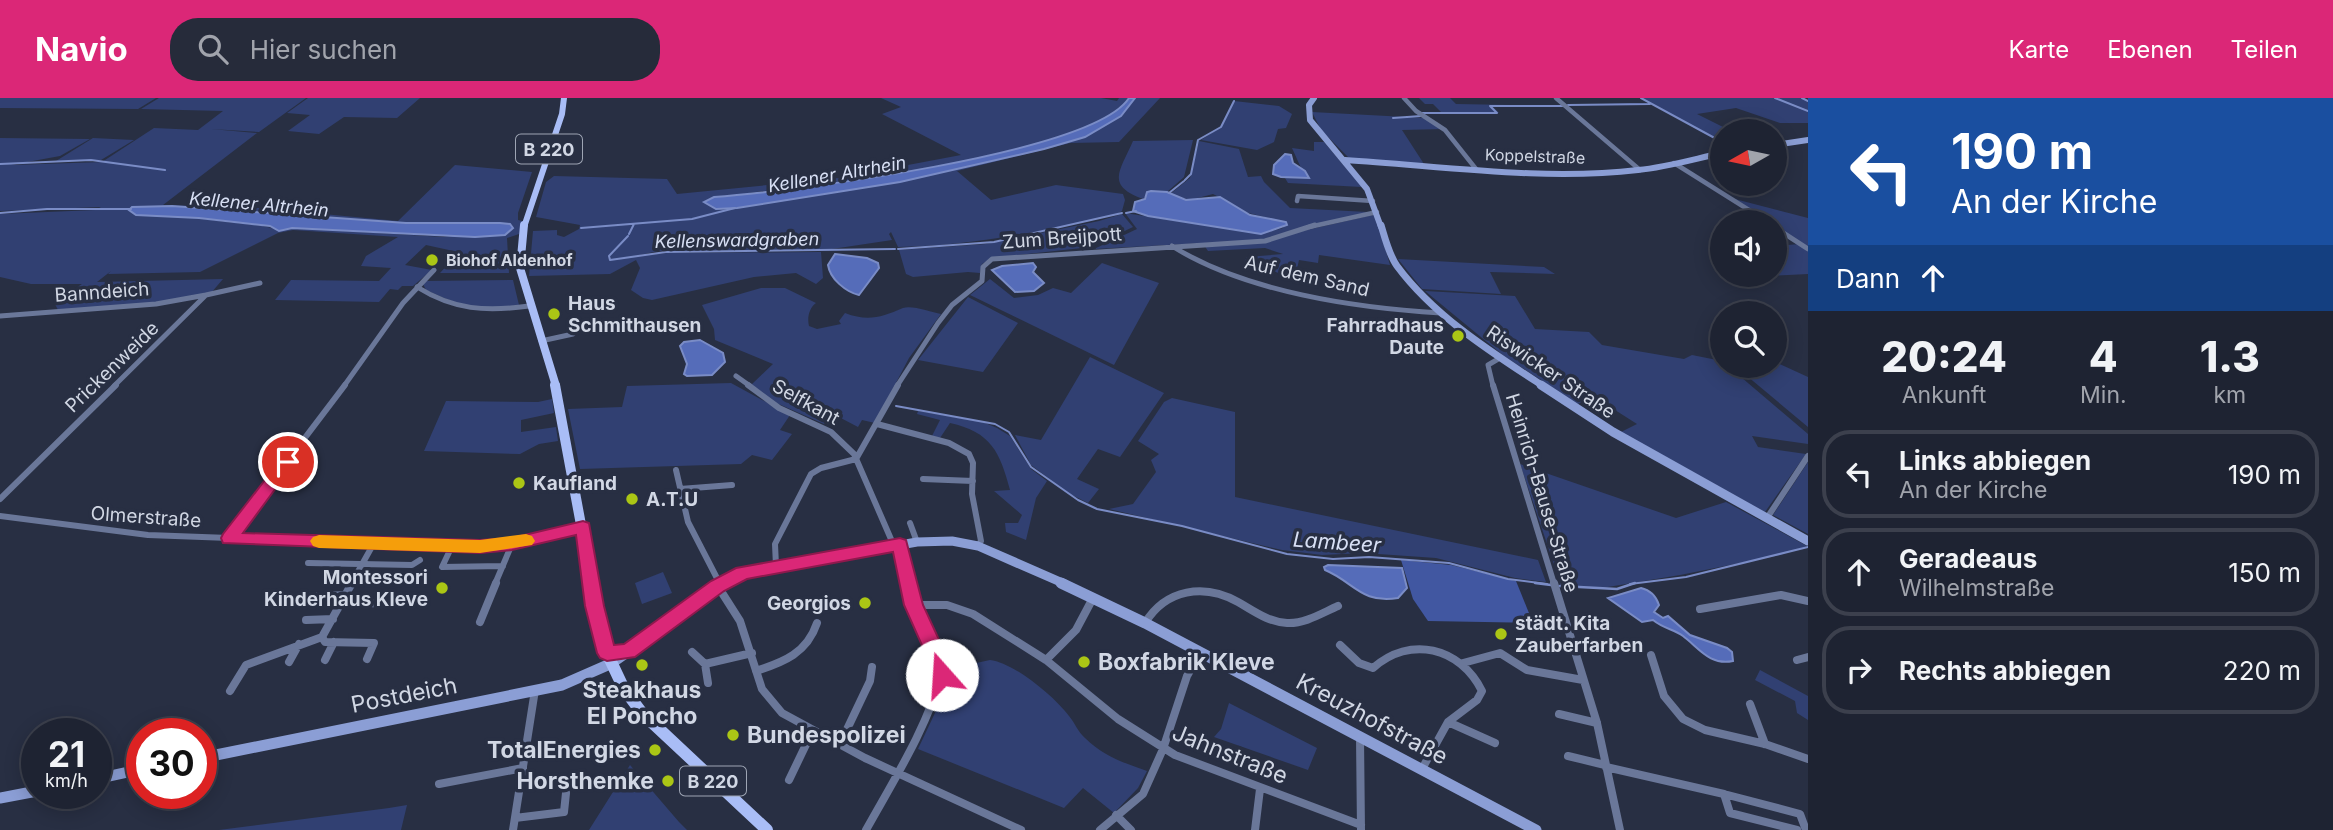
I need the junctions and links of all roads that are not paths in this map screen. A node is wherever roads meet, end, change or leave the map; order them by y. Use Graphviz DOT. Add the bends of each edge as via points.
graph roads {
  1 [pos="1314,98"];
  2 [pos="1404,98"];
  3 [pos="1556,98"];
  4 [pos="563,99"];
  5 [pos="1808,140"];
  6 [pos="1787,143"];
  7 [pos="1710,156"];
  8 [pos="1345,160"];
  9 [pos="1674,163"];
  10 [pos="1476,169"];
  11 [pos="1640,170"];
  12 [pos="1297,201"];
  13 [pos="1373,201"];
  14 [pos="1749,210"];
  15 [pos="1377,212"];
  16 [pos="1787,235"];
  17 [pos="1172,246"];
  18 [pos="1808,249"];
  19 [pos="435,270"];
  20 [pos="260,283"];
  21 [pos="417,287"];
  22 [pos="206,295"];
  23 [pos="529,306"];
  24 [pos="1441,313"];
  25 [pos="0,316"];
  26 [pos="573,334"];
  27 [pos="541,341"];
  28 [pos="1500,358"];
  29 [pos="736,376"];
  30 [pos="877,424"];
  31 [pos="1808,456"];
  32 [pos="856,459"];
  33 [pos="676,470"];
  34 [pos="923,479"];
  35 [pos="972,481"];
  36 [pos="732,485"];
  37 [pos="680,489"];
  38 [pos="0,499"];
  39 [pos="0,516"];
  40 [pos="1767,518"];
  41 [pos="910,523"];
  42 [pos="583,527"];
  43 [pos="229,538"];
  44 [pos="1808,541"];
  45 [pos="917,542"];
  46 [pos="374,543"];
  47 [pos="512,544"];
  48 [pos="897,545"];
  49 [pos="452,546"];
  50 [pos="978,546"];
  51 [pos="420,561"];
  52 [pos="308,563"];
  53 [pos="363,563"];
  54 [pos="503,566"];
  55 [pos="776,566"];
  56 [pos="719,586"];
  57 [pos="302,597"];
  58 [pos="1094,598"];
  59 [pos="344,599"];
  60 [pos="1808,601"];
  61 [pos="390,604"];
  62 [pos="913,605"];
  63 [pos="1338,606"];
  64 [pos="1700,609"];
  65 [pos="333,619"];
  66 [pos="306,621"];
  67 [pos="480,622"];
  68 [pos="817,622"];
  69 [pos="1145,623"];
  70 [pos="323,638"];
  71 [pos="334,642"];
  72 [pos="299,644"];
  73 [pos="1340,645"];
  74 [pos="692,652"];
  75 [pos="752,653"];
  76 [pos="1200,653"];
  77 [pos="1651,655"];
  78 [pos="1808,657"];
  79 [pos="609,658"];
  80 [pos="368,659"];
  81 [pos="325,660"];
  82 [pos="1046,660"];
  83 [pos="1797,660"];
  84 [pos="289,662"];
  85 [pos="1463,663"];
  86 [pos="705,664"];
  87 [pos="872,667"];
  88 [pos="756,671"];
  89 [pos="1583,680"];
  90 [pos="708,683"];
  91 [pos="230,691"];
  92 [pos="535,691"];
  93 [pos="1749,704"];
  94 [pos="1559,714"];
  95 [pos="1448,722"];
  96 [pos="1597,723"];
  97 [pos="813,730"];
  98 [pos="1360,735"];
  99 [pos="1495,743"];
  100 [pos="840,744"];
  101 [pos="1765,744"];
  102 [pos="1163,749"];
  103 [pos="217,755"];
  104 [pos="1568,756"];
  105 [pos="1808,759"];
  106 [pos="1605,766"];
  107 [pos="523,768"];
  108 [pos="1422,769"];
  109 [pos="899,774"];
  110 [pos="789,780"];
  111 [pos="439,784"];
  112 [pos="1260,789"];
  113 [pos="21,793"];
  114 [pos="566,793"];
  115 [pos="1724,794"];
  116 [pos="0,798"];
  117 [pos="1116,815"];
  118 [pos="515,818"];
  119 [pos="1361,827"];
  120 [pos="513,830"];
  121 [pos="767,830"];
  122 [pos="866,830"];
  123 [pos="1021,830"];
  124 [pos="1100,830"];
  125 [pos="1130,830"];
  126 [pos="1255,830"];
  127 [pos="1536,830"];
  128 [pos="1620,830"];
  129 [pos="1797,830"];
  130 [pos="1806,830"];
  1 -- 8 [label="street, Riswicker Straße" via="1309,105 1310,120"];
  2 -- 10 [label="street" via="1445,130"];
  3 -- 11 [label="street"];
  4 -- 23 [label="main road, B 220" via="522,233 520,268"];
  5 -- 6 [label="street"];
  7 -- 9 [label="street, Koppelstraße"];
  8 -- 10 [label="street, Koppelstraße"];
  8 -- 13 [label="street, Riswicker Straße"];
  9 -- 11 [label="street, Koppelstraße"];
  9 -- 14 [label="street"];
  10 -- 11 [label="street, Koppelstraße"];
  12 -- 13 [label="street" via="1298,196"];
  13 -- 15 [label="street, Riswicker Straße"];
  15 -- 17 [label="street, Zum Breijpott" via="1265,241"];
  15 -- 24 [label="street, Riswicker Straße" via="1395,264"];
  16 -- 18 [label="street"];
  17 -- 24 [label="street, Auf dem Sand" via="1206,265 1292,290 1405,312"];
  17 -- 30 [label="street, Zum Breijpott" via="987,261 982,281 955,302 930,333"];
  19 -- 21 [label="street"];
  20 -- 22 [label="street"];
  21 -- 23 [label="street" via="433,298 471,311"];
  21 -- 43 [label="street"];
  22 -- 25 [label="street, Banndeich" via="156,304"];
  22 -- 38 [label="street, Prickenweide"];
  23 -- 27 [label="main road, B 220"];
  24 -- 28 [label="street, Riswicker Straße"];
  26 -- 27 [label="street"];
  27 -- 42 [label="main road, B 220" via="558,393"];
  28 -- 40 [label="street, Riswicker Straße" via="1660,460"];
  28 -- 89 [label="street, Heinrich-Bause-Straße" via="1488,365 1488,370"];
  29 -- 32 [label="street, Selfkant" via="779,408 831,432"];
  30 -- 32 [label="street, Zum Breijpott"];
  30 -- 35 [label="street" via="959,447 973,463"];
  31 -- 40 [label="street"];
  32 -- 48 [label="street, Selfkant"];
  32 -- 55 [label="street" via="811,474 775,544"];
  33 -- 37 [label="street"];
  34 -- 35 [label="street"];
  35 -- 50 [label="street"];
  36 -- 37 [label="street"];
  37 -- 56 [label="street" via="688,522"];
  39 -- 43 [label="street, Olmerstraße" via="104,531"];
  40 -- 44 [label="street, Riswicker Straße"];
  41 -- 45 [label="street"];
  42 -- 47 [label="street, Olmerstraße"];
  42 -- 79 [label="main road, B 220" via="594,606"];
  43 -- 46 [label="street, Olmerstraße"];
  45 -- 48 [label="street, Kreuzhofstraße"];
  45 -- 50 [label="street, Kreuzhofstraße"];
  46 -- 49 [label="street, Olmerstraße"];
  46 -- 53 [label="street"];
  47 -- 49 [label="street, Olmerstraße"];
  47 -- 54 [label="street"];
  48 -- 55 [label="street, Kreuzhofstraße"];
  48 -- 62 [label="street, Selfkant"];
  49 -- 54 [label="street" via="442,567"];
  50 -- 58 [label="street, Kreuzhofstraße"];
  51 -- 53 [label="street" via="412,565"];
  52 -- 53 [label="street"];
  53 -- 59 [label="street"];
  54 -- 67 [label="street"];
  55 -- 56 [label="street, Kreuzhofstraße" via="743,573"];
  56 -- 75 [label="street"];
  56 -- 79 [label="street, Postdeich" via="628,652"];
  57 -- 59 [label="street"];
  58 -- 69 [label="street, Kreuzhofstraße"];
  58 -- 82 [label="street" via="1076,630"];
  59 -- 61 [label="street"];
  59 -- 65 [label="street"];
  60 -- 64 [label="street" via="1781,595"];
  62 -- 82 [label="street, Jahnstraße" via="959,608"];
  62 -- 109 [label="street, Selfkant" via="943,670 934,703"];
  63 -- 69 [label="street" via="1289,624 1224,595 1181,593 1154,606"];
  65 -- 66 [label="street"];
  65 -- 70 [label="street"];
  68 -- 88 [label="street" via="814,638 799,655"];
  69 -- 76 [label="street, Kreuzhofstraße"];
  70 -- 71 [label="street"];
  70 -- 72 [label="street"];
  71 -- 80 [label="street" via="374,643"];
  71 -- 81 [label="street"];
  72 -- 84 [label="street"];
  72 -- 91 [label="street" via="246,665"];
  73 -- 85 [label="street" via="1359,663 1373,668 1388,655 1406,649 1432,651"];
  74 -- 86 [label="street"];
  75 -- 86 [label="street"];
  75 -- 88 [label="street"];
  76 -- 98 [label="street, Kreuzhofstraße"];
  76 -- 102 [label="street" via="1187,676"];
  77 -- 101 [label="street" via="1664,696 1683,719 1706,730"];
  78 -- 83 [label="street"];
  79 -- 92 [label="street, Postdeich" via="579,680"];
  79 -- 121 [label="main road, B 220" via="642,713"];
  82 -- 102 [label="street, Jahnstraße"];
  85 -- 89 [label="street" via="1500,653 1506,661"];
  85 -- 95 [label="street" via="1479,678 1482,691"];
  86 -- 90 [label="street"];
  87 -- 100 [label="street" via="870,681"];
  88 -- 97 [label="street" via="762,689 782,713"];
  89 -- 96 [label="street, Heinrich-Bause-Straße"];
  92 -- 103 [label="street, Postdeich"];
  92 -- 107 [label="street"];
  93 -- 101 [label="street"];
  94 -- 96 [label="street"];
  95 -- 99 [label="street"];
  95 -- 108 [label="street"];
  96 -- 106 [label="street, Heinrich-Bause-Straße"];
  97 -- 100 [label="street"];
  97 -- 110 [label="street"];
  98 -- 108 [label="street, Kreuzhofstraße"];
  98 -- 119 [label="street"];
  100 -- 109 [label="street"];
  101 -- 105 [label="street"];
  102 -- 112 [label="street, Jahnstraße"];
  102 -- 117 [label="street" via="1143,794"];
  104 -- 106 [label="street"];
  106 -- 115 [label="street"];
  106 -- 128 [label="street, Heinrich-Bause-Straße"];
  107 -- 111 [label="street"];
  107 -- 118 [label="street"];
  108 -- 127 [label="street, Kreuzhofstraße"];
  109 -- 122 [label="street, Selfkant"];
  109 -- 123 [label="street"];
  112 -- 119 [label="street, Jahnstraße"];
  112 -- 126 [label="street"];
  113 -- 116 [label="street"];
  114 -- 118 [label="street" via="564,812"];
  115 -- 129 [label="street" via="1730,813"];
  115 -- 130 [label="street" via="1800,814"];
  117 -- 124 [label="street"];
  117 -- 125 [label="street"];
  118 -- 120 [label="street"];
}
